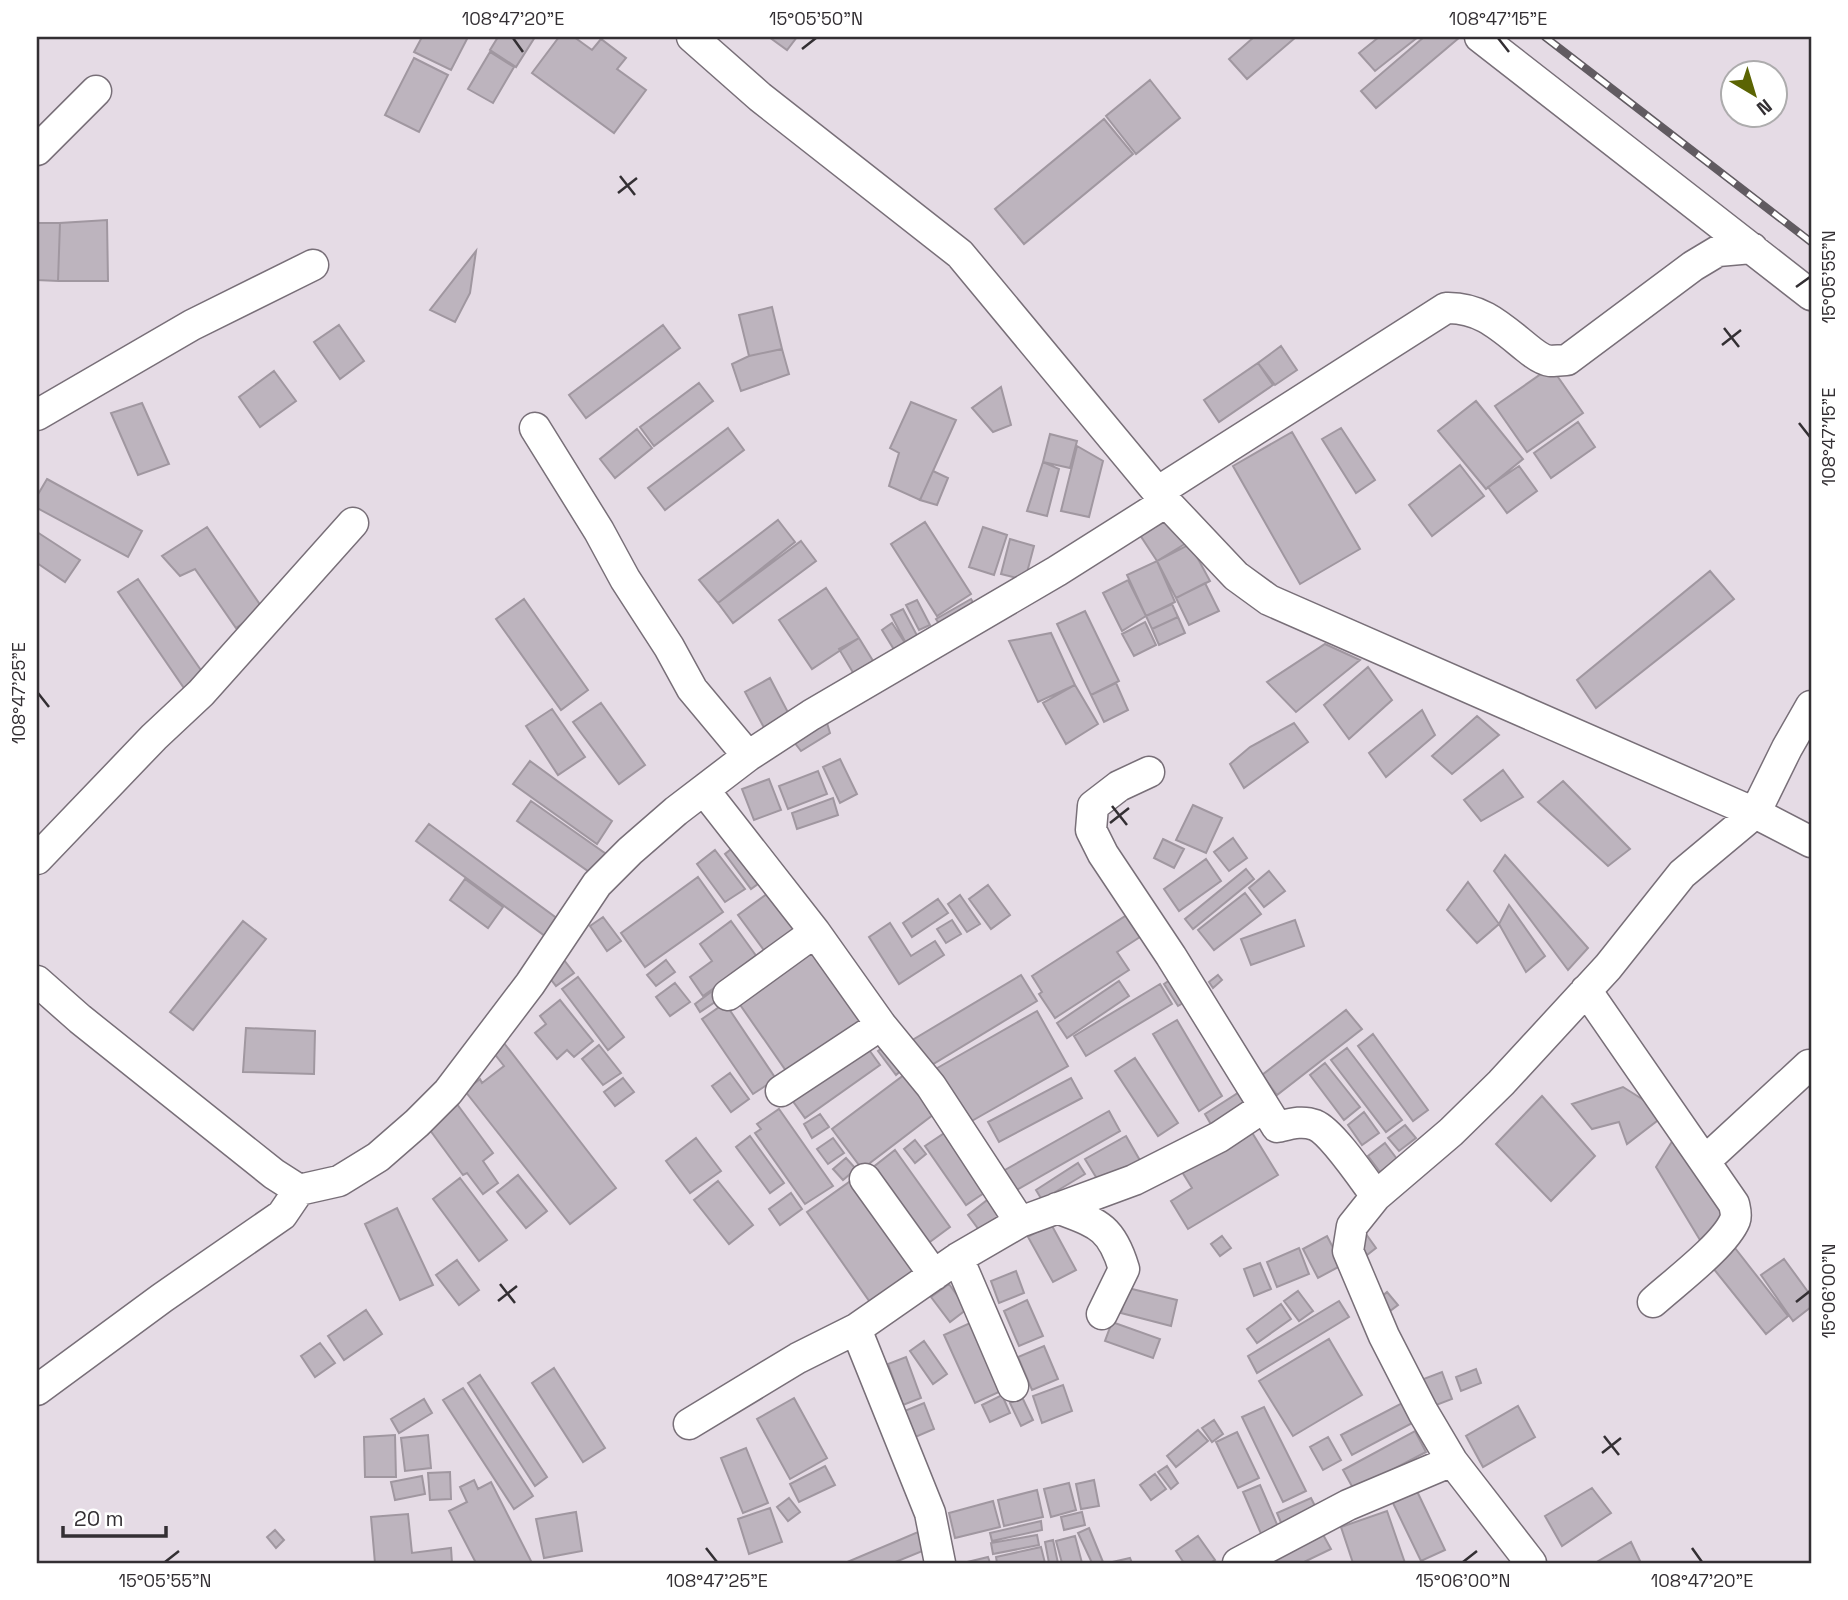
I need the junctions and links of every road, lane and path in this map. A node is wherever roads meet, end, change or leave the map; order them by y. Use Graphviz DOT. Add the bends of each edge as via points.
graph roads {
  1 [pos="692,37"];
  2 [pos="1480,37"];
  3 [pos="96,91"];
  4 [pos="37,150"];
  5 [pos="1752,248"];
  6 [pos="313,265"];
  7 [pos="1811,295"];
  8 [pos="37,415"];
  9 [pos="535,428"];
  10 [pos="1162,497"];
  11 [pos="353,523"];
  12 [pos="1811,706"];
  13 [pos="748,756"];
  14 [pos="1149,772"];
  15 [pos="704,790"];
  16 [pos="1755,813"];
  17 [pos="1811,842"];
  18 [pos="37,859"];
  19 [pos="815,932"];
  20 [pos="37,981"];
  21 [pos="1586,990"];
  22 [pos="728,995"];
  23 [pos="881,1025"];
  24 [pos="1809,1065"];
  25 [pos="781,1091"];
  26 [pos="1264,1107"];
  27 [pos="1706,1160"];
  28 [pos="864,1178"];
  29 [pos="299,1190"];
  30 [pos="1376,1196"];
  31 [pos="1057,1208"];
  32 [pos="1020,1222"];
  33 [pos="946,1267"];
  34 [pos="1653,1302"];
  35 [pos="1102,1314"];
  36 [pos="856,1329"];
  37 [pos="1013,1386"];
  38 [pos="37,1390"];
  39 [pos="689,1424"];
  40 [pos="1452,1461"];
  41 [pos="940,1563"];
  42 [pos="1238,1563"];
  43 [pos="1531,1563"];
  1 -- 10 [label="street" via="760,97 961,254"];
  2 -- 5 [label="street"];
  3 -- 4 [label="street"];
  5 -- 7 [label="street"];
  5 -- 10 [label="street" via="1718,251 1567,360 1548,361 1478,313 1464,307 1446,308"];
  6 -- 8 [label="street" via="192,325"];
  9 -- 13 [label="street" via="692,689"];
  10 -- 13 [label="street" via="1127,528"];
  10 -- 16 [label="street" via="1236,576 1269,600"];
  11 -- 18 [label="street" via="201,693"];
  12 -- 16 [label="street"];
  13 -- 15 [label="street"];
  14 -- 26 [label="street" via="1119,786 1093,806 1091,830"];
  15 -- 19 [label="street"];
  15 -- 29 [label="street" via="597,884 530,984 447,1092 417,1123 378,1157 340,1181"];
  16 -- 17 [label="street"];
  16 -- 21 [label="street" via="1682,874"];
  19 -- 22 [label="street"];
  19 -- 23 [label="street"];
  20 -- 29 [label="street"];
  21 -- 27 [label="street"];
  21 -- 30 [label="street" via="1501,1083"];
  23 -- 25 [label="street"];
  23 -- 32 [label="street" via="931,1086"];
  24 -- 27 [label="street"];
  26 -- 30 [label="street" via="1277,1127 1299,1122 1316,1126"];
  26 -- 31 [label="street" via="1219,1137 1134,1180"];
  27 -- 34 [label="street" via="1734,1204 1736,1217 1714,1247"];
  28 -- 33 [label="street"];
  29 -- 38 [label="street" via="282,1214"];
  30 -- 40 [label="street" via="1352,1226 1348,1251 1384,1336"];
  31 -- 32 [label="street"];
  31 -- 35 [label="street" via="1097,1223 1117,1246 1124,1269"];
  32 -- 33 [label="street"];
  33 -- 36 [label="street"];
  33 -- 37 [label="street"];
  36 -- 39 [label="street"];
  36 -- 41 [label="street" via="930,1513"];
  40 -- 42 [label="street" via="1348,1505"];
  40 -- 43 [label="street"];
}
